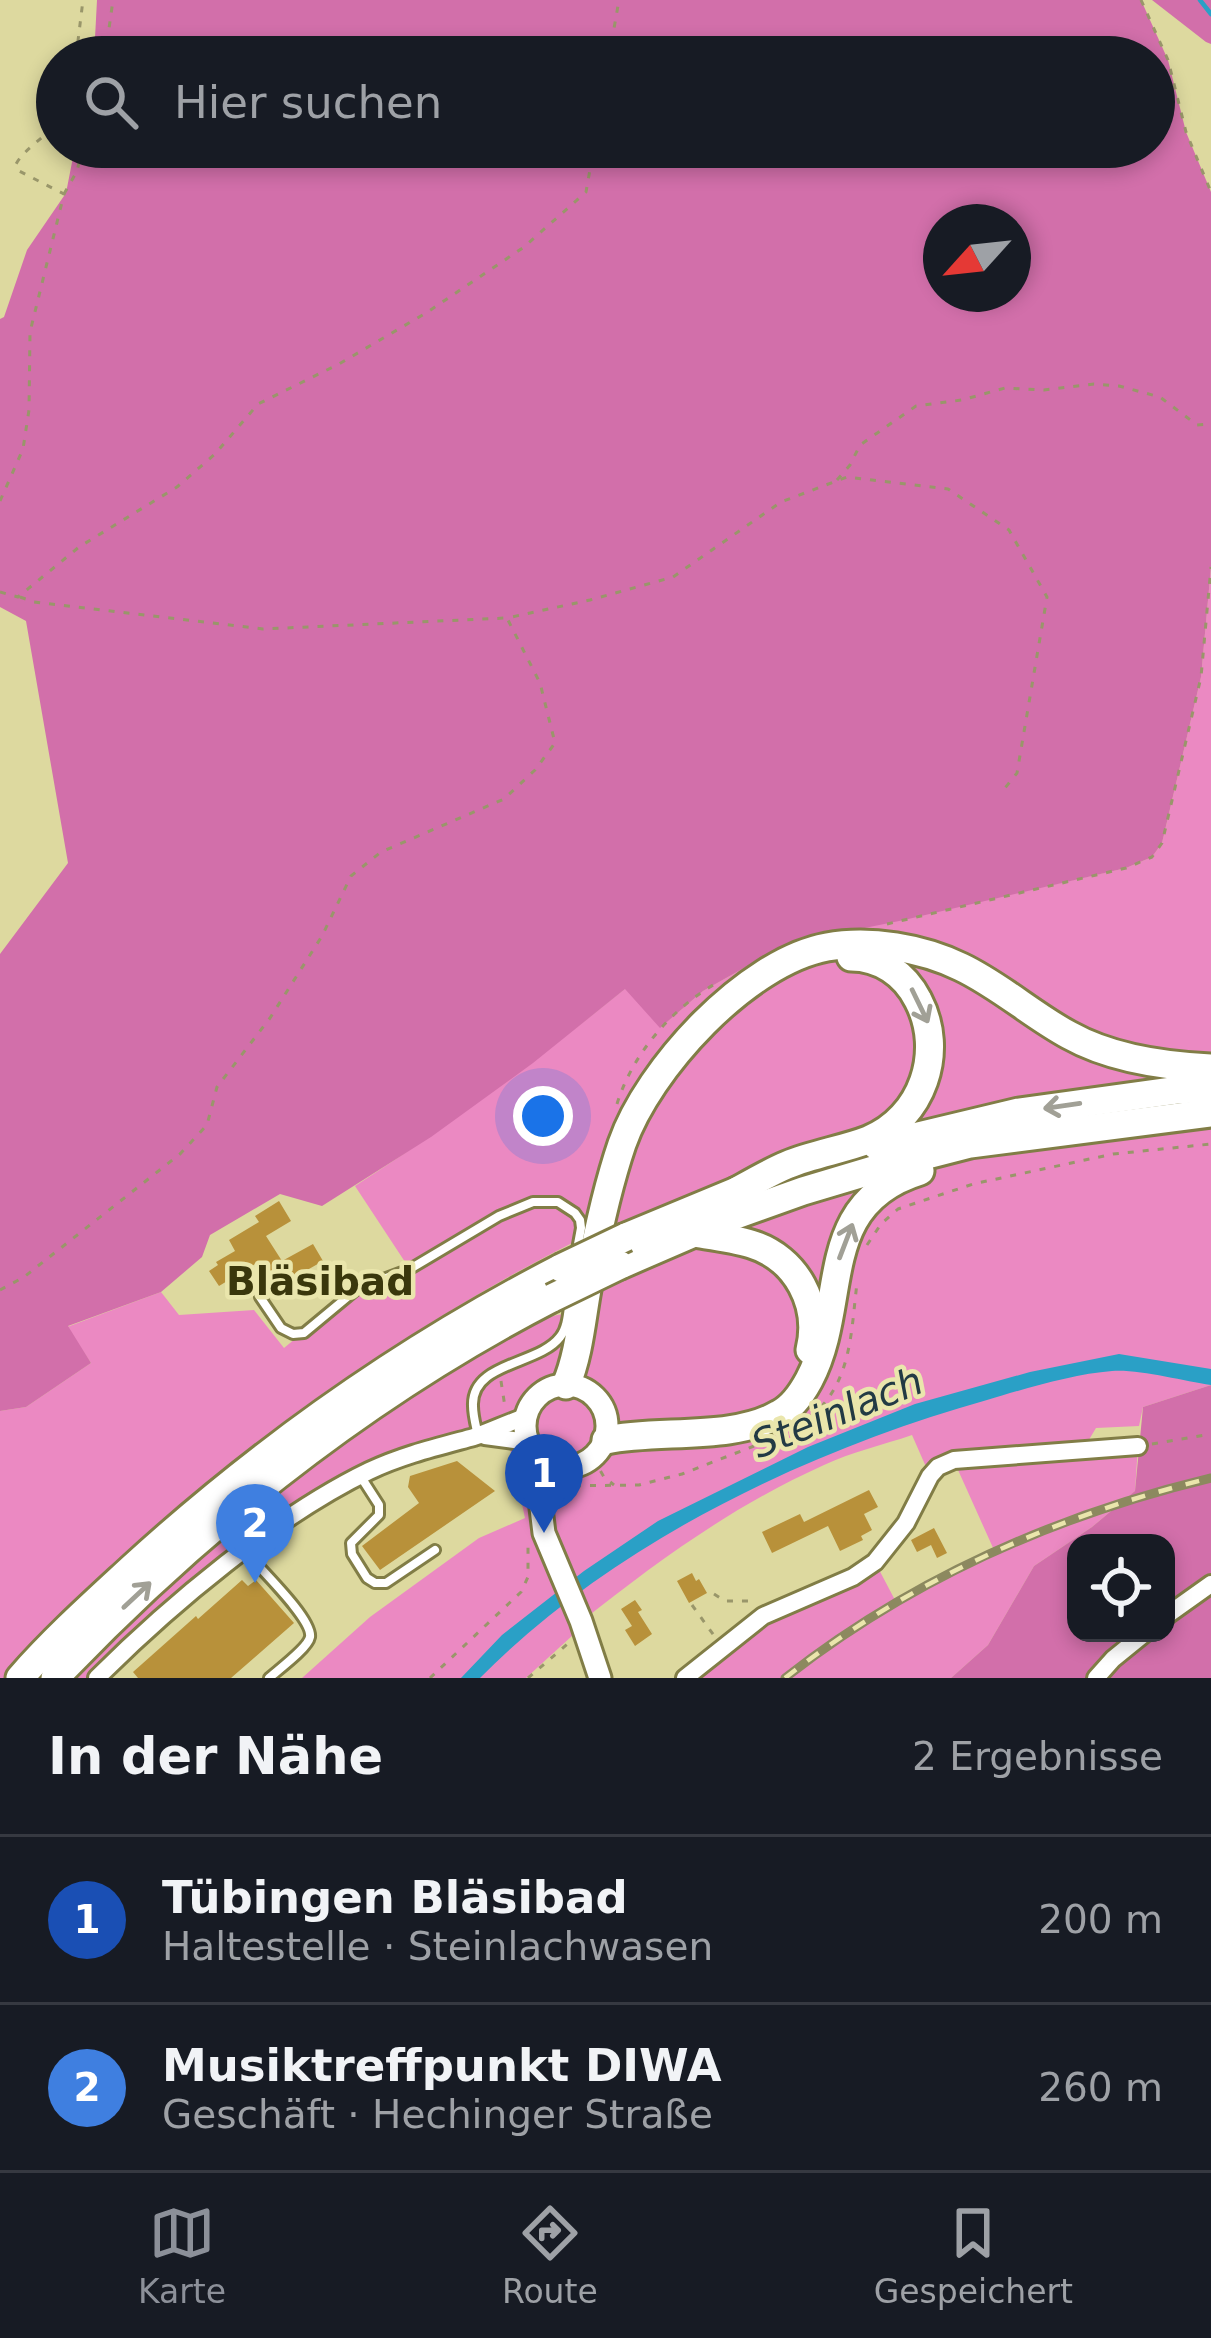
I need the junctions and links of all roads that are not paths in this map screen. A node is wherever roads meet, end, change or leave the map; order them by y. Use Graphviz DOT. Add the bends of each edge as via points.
graph roads {
  1 [pos="1211,1068"];
  2 [pos="1211,1088"];
  3 [pos="1211,1113"];
  4 [pos="1040,1134"];
  5 [pos="737,1191"];
  6 [pos="694,1233"];
  7 [pos="623,1251"];
  8 [pos="260,1297"];
  9 [pos="577,1388"];
  10 [pos="517,1430"];
  11 [pos="478,1436"];
  12 [pos="602,1439"];
  13 [pos="1138,1446"];
  14 [pos="544,1462"];
  15 [pos="361,1475"];
  16 [pos="564,1477"];
  17 [pos="244,1550"];
  18 [pos="435,1550"];
  19 [pos="557,1559"];
  20 [pos="1211,1584"];
  21 [pos="1175,1610"];
  22 [pos="1134,1642"];
  23 [pos="104,1675"];
  24 [pos="20,1678"];
  25 [pos="55,1678"];
  26 [pos="269,1678"];
  27 [pos="601,1678"];
  28 [pos="685,1678"];
  29 [pos="1096,1678"];
  1 -- 9 [label="highway" via="1136,1059 1073,1038 962,967 921,952 867,945 803,954 700,1026 624,1138 603,1205 576,1350"];
  2 -- 5 [label="highway, one-way" via="1019,1112 893,1141"];
  3 -- 4 [label="highway"];
  4 -- 6 [label="highway" via="900,1162"];
  12 -- 4 [label="highway, one-way" via="732,1430 783,1413 817,1366 837,1264 859,1211 902,1176"];
  5 -- 7 [label="highway"];
  9 -- 5 [label="highway, one-way" via="614,1200 662,1083 727,1010 766,983 832,956 866,957 893,969 928,1018 932,1048 915,1101 871,1138"];
  6 -- 7 [label="highway"];
  6 -- 12 [label="highway" via="749,1243 786,1264 810,1302 815,1329 807,1364 794,1388 753,1415 634,1422"];
  7 -- 24 [label="highway, bridge" via="561,1268 473,1315 279,1445 140,1561"];
  25 -- 7 [label="highway, one-way, bridge" via="269,1479 428,1367"];
  8 -- 11 [label="lane" via="280,1328 304,1333 368,1283 520,1206 558,1202 580,1220 566,1327 549,1346 484,1380 473,1399"];
  9 -- 10 [label="street" via="540,1394"];
  9 -- 12 [label="street" via="601,1402"];
  10 -- 11 [label="street"];
  10 -- 14 [label="street"];
  11 -- 15 [label="street"];
  12 -- 16 [label="street"];
  13 -- 28 [label="street" via="938,1467 874,1562 763,1616"];
  14 -- 16 [label="street"];
  14 -- 19 [label="street" via="541,1517"];
  15 -- 17 [label="street"];
  15 -- 18 [label="lane" via="379,1505 351,1543 367,1578 386,1583"];
  16 -- 19 [label="street" via="553,1512"];
  17 -- 23 [label="street"];
  17 -- 26 [label="lane" via="310,1632"];
  19 -- 27 [label="street"];
  20 -- 21 [label="street"];
  22 -- 29 [label="street"];
}
